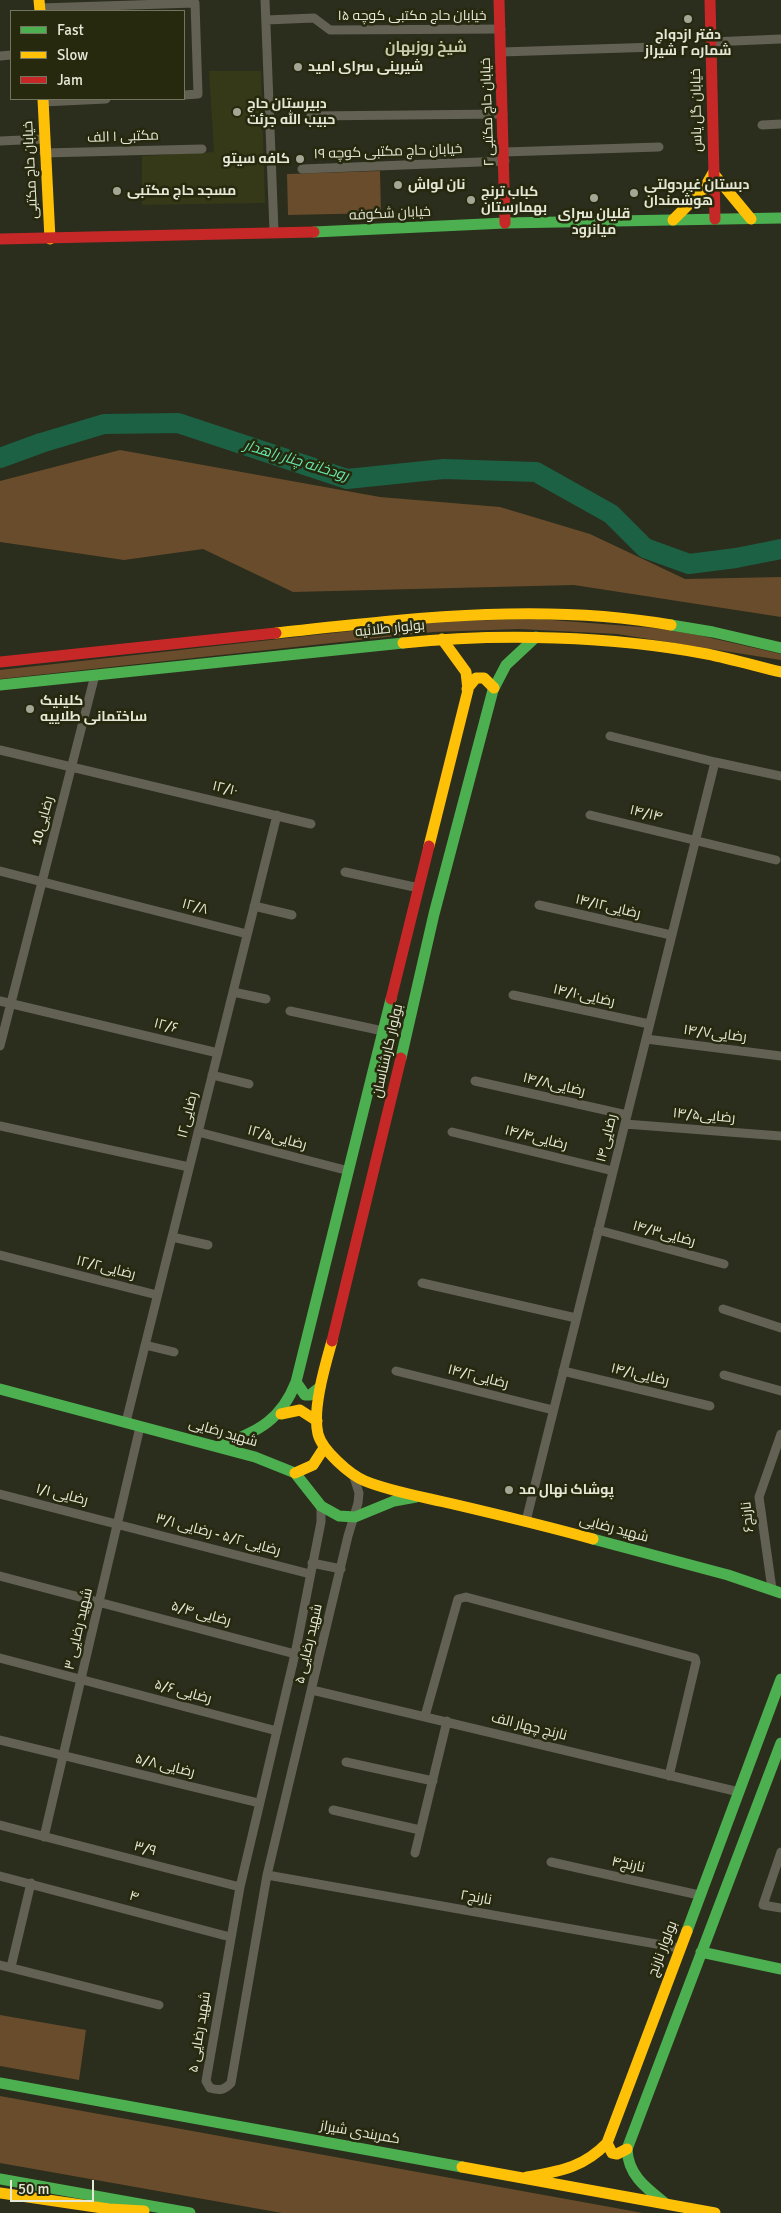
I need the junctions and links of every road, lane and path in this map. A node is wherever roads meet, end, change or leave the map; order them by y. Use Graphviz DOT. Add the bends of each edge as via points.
graph roads {
  1 [pos="265,0"];
  2 [pos="500,0"];
  3 [pos="710,0"];
  4 [pos="39,6"];
  5 [pos="266,20"];
  6 [pos="501,29"];
  7 [pos="781,39"];
  8 [pos="710,42"];
  9 [pos="657,47"];
  10 [pos="501,52"];
  11 [pos="185,95"];
  12 [pos="43,100"];
  13 [pos="503,114"];
  14 [pos="311,116"];
  15 [pos="781,124"];
  16 [pos="762,125"];
  17 [pos="44,140"];
  18 [pos="0,141"];
  19 [pos="659,147"];
  20 [pos="202,149"];
  21 [pos="44,153"];
  22 [pos="504,156"];
  23 [pos="302,169"];
  24 [pos="713,173"];
  25 [pos="781,218"];
  26 [pos="715,219"];
  27 [pos="751,219"];
  28 [pos="673,220"];
  29 [pos="505,223"];
  30 [pos="274,231"];
  31 [pos="0,239"];
  32 [pos="50,239"];
  33 [pos="536,637"];
  34 [pos="442,639"];
  35 [pos="781,648"];
  36 [pos="0,662"];
  37 [pos="781,672"];
  38 [pos="95,675"];
  39 [pos="0,686"];
  40 [pos="494,688"];
  41 [pos="467,689"];
  42 [pos="610,736"];
  43 [pos="0,750"];
  44 [pos="715,762"];
  45 [pos="72,767"];
  46 [pos="781,776"];
  47 [pos="277,815"];
  48 [pos="590,815"];
  49 [pos="311,824"];
  50 [pos="695,839"];
  51 [pos="776,860"];
  52 [pos="0,870"];
  53 [pos="345,872"];
  54 [pos="42,881"];
  55 [pos="419,888"];
  56 [pos="539,905"];
  57 [pos="254,906"];
  58 [pos="292,915"];
  59 [pos="247,934"];
  60 [pos="672,935"];
  61 [pos="233,992"];
  62 [pos="513,995"];
  63 [pos="266,999"];
  64 [pos="0,1001"];
  65 [pos="11,1004"];
  66 [pos="290,1011"];
  67 [pos="649,1024"];
  68 [pos="383,1032"];
  69 [pos="646,1039"];
  70 [pos="0,1046"];
  71 [pos="218,1053"];
  72 [pos="781,1056"];
  73 [pos="212,1075"];
  74 [pos="475,1082"];
  75 [pos="249,1084"];
  76 [pos="626,1119"];
  77 [pos="0,1126"];
  78 [pos="198,1132"];
  79 [pos="452,1132"];
  80 [pos="781,1136"];
  81 [pos="189,1166"];
  82 [pos="349,1171"];
  83 [pos="613,1171"];
  84 [pos="598,1230"];
  85 [pos="172,1237"];
  86 [pos="208,1245"];
  87 [pos="0,1255"];
  88 [pos="724,1264"];
  89 [pos="422,1283"];
  90 [pos="157,1295"];
  91 [pos="723,1309"];
  92 [pos="576,1318"];
  93 [pos="781,1328"];
  94 [pos="145,1344"];
  95 [pos="174,1352"];
  96 [pos="563,1371"];
  97 [pos="396,1372"];
  98 [pos="724,1375"];
  99 [pos="296,1382"];
  100 [pos="320,1387"];
  101 [pos="0,1389"];
  102 [pos="781,1391"];
  103 [pos="710,1406"];
  104 [pos="553,1410"];
  105 [pos="282,1414"];
  106 [pos="317,1421"];
  107 [pos="126,1422"];
  108 [pos="140,1426"];
  109 [pos="259,1430"];
  110 [pos="781,1434"];
  111 [pos="218,1447"];
  112 [pos="324,1448"];
  113 [pos="255,1457"];
  114 [pos="295,1473"];
  115 [pos="354,1474"];
  116 [pos="0,1494"];
  117 [pos="419,1496"];
  118 [pos="321,1506"];
  119 [pos="355,1517"];
  120 [pos="526,1521"];
  121 [pos="118,1523"];
  122 [pos="312,1563"];
  123 [pos="341,1569"];
  124 [pos="310,1574"];
  125 [pos="0,1576"];
  126 [pos="776,1591"];
  127 [pos="100,1601"];
  128 [pos="295,1654"];
  129 [pos="0,1658"];
  130 [pos="82,1679"];
  131 [pos="781,1679"];
  132 [pos="312,1690"];
  133 [pos="425,1716"];
  134 [pos="447,1722"];
  135 [pos="277,1731"];
  136 [pos="0,1740"];
  137 [pos="781,1742"];
  138 [pos="64,1755"];
  139 [pos="346,1762"];
  140 [pos="669,1776"];
  141 [pos="433,1781"];
  142 [pos="739,1792"];
  143 [pos="259,1803"];
  144 [pos="333,1810"];
  145 [pos="0,1825"];
  146 [pos="420,1830"];
  147 [pos="44,1837"];
  148 [pos="781,1852"];
  149 [pos="415,1853"];
  150 [pos="552,1862"];
  151 [pos="268,1875"];
  152 [pos="0,1876"];
  153 [pos="31,1883"];
  154 [pos="240,1887"];
  155 [pos="699,1894"];
  156 [pos="781,1908"];
  157 [pos="230,1937"];
  158 [pos="679,1948"];
  159 [pos="701,1952"];
  160 [pos="0,1965"];
  161 [pos="11,1968"];
  162 [pos="781,1969"];
  163 [pos="158,2004"];
  164 [pos="0,2083"];
  165 [pos="607,2143"];
  166 [pos="627,2149"];
  167 [pos="524,2177"];
  168 [pos="0,2179"];
  169 [pos="0,2192"];
  170 [pos="665,2203"];
  171 [pos="186,2212"];
  172 [pos="716,2213"];
  1 -- 5 [label="street"];
  2 -- 6 [label="main road, خیابان حاج مکتبی ۲"];
  3 -- 8 [label="main road, خیابان گل یاس"];
  4 -- 11 [label="street" via="195,3 198,94"];
  5 -- 6 [label="street, خیابان حاج مکتبی کوچه ۱۵" via="314,18 330,30"];
  5 -- 30 [label="street"];
  6 -- 10 [label="main road, خیابان حاج مکتبی ۲"];
  7 -- 8 [label="street"];
  8 -- 24 [label="main road, خیابان گل یاس"];
  9 -- 10 [label="street"];
  10 -- 13 [label="main road, خیابان حاج مکتبی ۲"];
  12 -- 17 [label="main road, خیابان حاج مکتبی"];
  13 -- 14 [label="street"];
  13 -- 22 [label="main road, خیابان حاج مکتبی ۲"];
  15 -- 16 [label="street"];
  17 -- 18 [label="street"];
  17 -- 21 [label="main road, خیابان حاج مکتبی"];
  19 -- 22 [label="street, خیابان حاج مکتبی کوچه ۱۹"];
  20 -- 21 [label="street, مکتبی ۱ الف"];
  21 -- 32 [label="main road, خیابان حاج مکتبی"];
  22 -- 23 [label="street, خیابان حاج مکتبی کوچه ۱۹"];
  22 -- 29 [label="main road, خیابان حاج مکتبی ۲"];
  24 -- 26 [label="main road, خیابان گل یاس"];
  24 -- 27 [label="main road"];
  24 -- 28 [label="main road" via="704,189"];
  25 -- 27 [label="main road, خیابان شکوفه"];
  26 -- 27 [label="main road, خیابان شکوفه"];
  26 -- 28 [label="main road, خیابان شکوفه"];
  28 -- 29 [label="main road, خیابان شکوفه"];
  29 -- 30 [label="main road, خیابان شکوفه"];
  30 -- 32 [label="main road, خیابان شکوفه"];
  31 -- 32 [label="main road, خیابان شکوفه"];
  33 -- 34 [label="main road, بولوار طلائیه"];
  33 -- 37 [label="main road, بولوار طلائیه" via="689,652"];
  33 -- 40 [label="main road, بولوار کارشناسان" via="506,665"];
  34 -- 38 [label="main road, بولوار طلائیه"];
  34 -- 41 [label="main road, بولوار کارشناسان" via="466,672"];
  35 -- 36 [label="main road, بولوار طلائیه" via="644,620 536,613 437,616"];
  38 -- 39 [label="main road, بولوار طلائیه"];
  38 -- 45 [label="street, رضایی10"];
  40 -- 41 [label="main road" via="484,678 476,678"];
  40 -- 100 [label="main road, بولوار کارشناسان" via="434,914"];
  41 -- 55 [label="main road, بولوار کارشناسان"];
  42 -- 44 [label="street"];
  43 -- 45 [label="street, ۱۲/۱۰"];
  44 -- 46 [label="street"];
  44 -- 50 [label="street, رضایی۱۴"];
  45 -- 47 [label="street, ۱۲/۱۰"];
  45 -- 54 [label="street, رضایی10"];
  47 -- 49 [label="street, ۱۲/۱۰"];
  47 -- 57 [label="street, رضایی۱۲"];
  48 -- 50 [label="street, ۱۴/۱۴"];
  50 -- 51 [label="street, ۱۴/۱۴"];
  50 -- 60 [label="street, رضایی۱۴"];
  52 -- 54 [label="street, ۱۲/۸"];
  53 -- 55 [label="street"];
  54 -- 59 [label="street, ۱۲/۸"];
  54 -- 65 [label="street, رضایی10"];
  55 -- 68 [label="main road, بولوار کارشناسان"];
  56 -- 60 [label="street, رضایی۱۴/۱۲"];
  57 -- 58 [label="street"];
  57 -- 59 [label="street, رضایی۱۲"];
  59 -- 61 [label="street, رضایی۱۲"];
  60 -- 67 [label="street, رضایی۱۴"];
  61 -- 63 [label="street"];
  61 -- 71 [label="street, رضایی۱۲"];
  62 -- 67 [label="street, رضایی۱۴/۱۰"];
  64 -- 65 [label="street, ۱۲/۶"];
  65 -- 70 [label="street, رضایی10"];
  65 -- 71 [label="street, ۱۲/۶"];
  66 -- 68 [label="street"];
  67 -- 69 [label="street, رضایی۱۴"];
  68 -- 82 [label="main road, بولوار کارشناسان"];
  69 -- 72 [label="street, رضایی۱۴/۷"];
  69 -- 76 [label="street, رضایی۱۴"];
  71 -- 73 [label="street, رضایی۱۲"];
  73 -- 75 [label="street"];
  73 -- 78 [label="street, رضایی۱۲"];
  74 -- 76 [label="street, رضایی۱۴/۸"];
  76 -- 80 [label="street, رضایی۱۴/۵"];
  76 -- 83 [label="street, رضایی۱۴"];
  77 -- 81 [label="street"];
  78 -- 81 [label="street, رضایی۱۲"];
  78 -- 82 [label="street, رضایی۱۲/۵"];
  79 -- 83 [label="street, رضایی۱۴/۴"];
  81 -- 85 [label="street, رضایی۱۲"];
  82 -- 99 [label="main road, بولوار کارشناسان"];
  83 -- 84 [label="street, رضایی۱۴"];
  84 -- 88 [label="street, رضایی۱۴/۳"];
  84 -- 92 [label="street, رضایی۱۴"];
  85 -- 86 [label="street"];
  85 -- 90 [label="street, رضایی۱۲"];
  87 -- 90 [label="street, رضایی۱۲/۲"];
  89 -- 92 [label="street"];
  90 -- 94 [label="street, رضایی۱۲"];
  91 -- 93 [label="street"];
  92 -- 96 [label="street, رضایی۱۴"];
  94 -- 95 [label="street"];
  94 -- 107 [label="street, رضایی۱۲"];
  96 -- 103 [label="street, ۱۴/۱رضایی"];
  96 -- 104 [label="street, رضایی۱۴"];
  97 -- 104 [label="street, رضایی۱۴/۲"];
  98 -- 102 [label="street"];
  99 -- 100 [label="main road" via="305,1395"];
  99 -- 105 [label="main road, بولوار کارشناسان"];
  100 -- 106 [label="main road, بولوار کارشناسان"];
  101 -- 107 [label="main road, شهید رضایی"];
  104 -- 120 [label="street, رضایی۱۴"];
  105 -- 106 [label="main road" via="302,1409"];
  105 -- 109 [label="main road, بولوار کارشناسان"];
  106 -- 112 [label="main road, بولوار کارشناسان"];
  107 -- 108 [label="main road, شهید رضایی"];
  108 -- 111 [label="main road, شهید رضایی"];
  108 -- 121 [label="street, شهید رضایی ۳"];
  109 -- 111 [label="main road, بولوار کارشناسان"];
  109 -- 113 [label="main road" via="252,1446"];
  110 -- 126 [label="street, نارنج۶" via="759,1497"];
  111 -- 113 [label="main road, شهید رضایی"];
  112 -- 114 [label="main road" via="314,1466"];
  112 -- 115 [label="main road"];
  113 -- 114 [label="main road, شهید رضایی"];
  114 -- 118 [label="main road, شهید رضایی"];
  115 -- 117 [label="main road, شهید رضایی" via="365,1481"];
  115 -- 119 [label="street, شهید رضایی ۵" via="359,1493"];
  116 -- 121 [label="street, رضایی ۱/۱"];
  117 -- 119 [label="main road, شهید رضایی" via="394,1501"];
  117 -- 120 [label="main road, شهید رضایی"];
  118 -- 119 [label="main road" via="339,1516"];
  118 -- 122 [label="street, شهید رضایی ۵"];
  119 -- 123 [label="street, شهید رضایی ۵"];
  120 -- 126 [label="main road, شهید رضایی"];
  121 -- 124 [label="street, رضایی ۵/۲ - رضایی ۳/۱"];
  121 -- 127 [label="street, شهید رضایی ۳"];
  122 -- 123 [label="street"];
  122 -- 124 [label="street, شهید رضایی ۵"];
  123 -- 132 [label="street, شهید رضایی ۵"];
  124 -- 128 [label="street, شهید رضایی ۵"];
  125 -- 127 [label="street, رضایی ۵/۴"];
  127 -- 128 [label="street, رضایی ۵/۴"];
  127 -- 130 [label="street, شهید رضایی ۳"];
  128 -- 135 [label="street, شهید رضایی ۵"];
  129 -- 130 [label="street, رضایی ۵/۶"];
  130 -- 135 [label="street, رضایی ۵/۶"];
  130 -- 138 [label="street, شهید رضایی ۳"];
  131 -- 142 [label="main road, بولوار نارنج"];
  132 -- 133 [label="street, نارنج چهار الف"];
  132 -- 151 [label="street, شهید رضایی ۵"];
  133 -- 134 [label="street, نارنج چهار الف"];
  133 -- 140 [label="street" via="458,1599 466,1597 695,1658"];
  134 -- 140 [label="street, نارنج چهار الف"];
  134 -- 141 [label="street"];
  135 -- 143 [label="street, شهید رضایی ۵"];
  136 -- 138 [label="street, رضایی ۵/۸"];
  137 -- 159 [label="main road"];
  138 -- 143 [label="street, رضایی ۵/۸"];
  138 -- 147 [label="street, شهید رضایی ۳"];
  139 -- 141 [label="street"];
  140 -- 142 [label="street, نارنج چهار الف"];
  141 -- 146 [label="street"];
  142 -- 155 [label="main road, بولوار نارنج"];
  143 -- 154 [label="street, شهید رضایی ۵"];
  144 -- 146 [label="street"];
  145 -- 147 [label="street, ۳/۹"];
  146 -- 149 [label="street"];
  147 -- 154 [label="street, ۳/۹"];
  148 -- 156 [label="street" via="763,1905"];
  150 -- 155 [label="street, نارنج۴"];
  151 -- 157 [label="street, شهید رضایی ۵" via="231,2083 225,2089 217,2090 210,2088 206,2081"];
  151 -- 158 [label="street, نارنج۲"];
  152 -- 153 [label="street, ۴"];
  153 -- 157 [label="street, ۴"];
  153 -- 161 [label="street"];
  154 -- 157 [label="street, شهید رضایی ۵"];
  155 -- 158 [label="main road, بولوار نارنج"];
  158 -- 165 [label="main road, بولوار نارنج"];
  159 -- 162 [label="main road"];
  159 -- 166 [label="main road"];
  160 -- 161 [label="street"];
  161 -- 163 [label="street"];
  164 -- 167 [label="main road, کمربندی شیراز"];
  165 -- 166 [label="main road" via="612,2153"];
  165 -- 167 [label="main road, بولوار نارنج" via="595,2157 580,2165"];
  166 -- 170 [label="main road" via="626,2160 636,2178"];
  167 -- 170 [label="main road, کمربندی شیراز"];
  168 -- 171 [label="main road"];
  169 -- 171 [label="main road" via="109,2209"];
  170 -- 172 [label="main road, کمربندی شیراز"];
}
